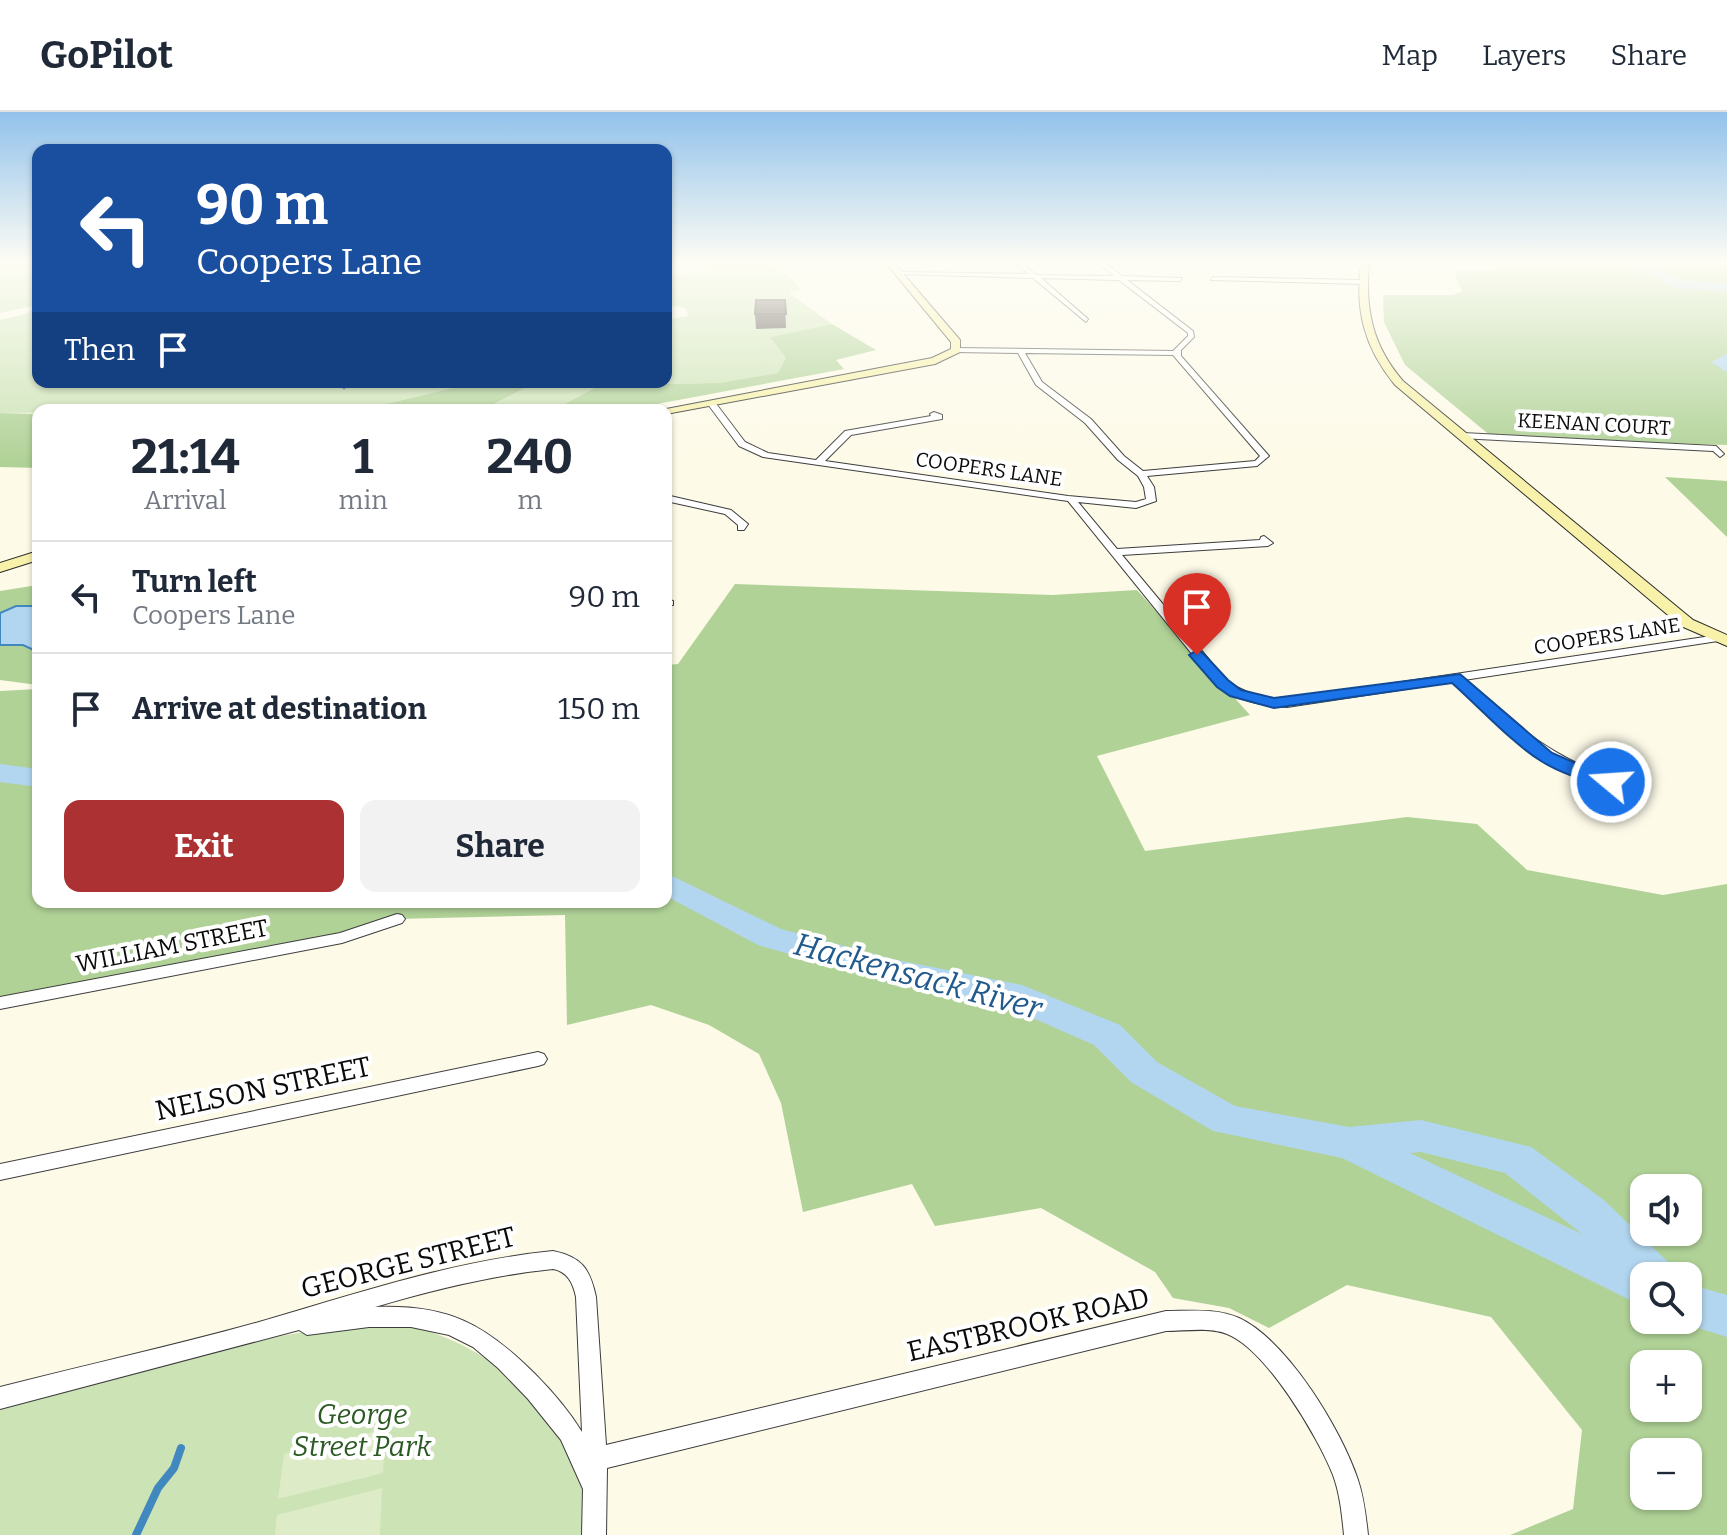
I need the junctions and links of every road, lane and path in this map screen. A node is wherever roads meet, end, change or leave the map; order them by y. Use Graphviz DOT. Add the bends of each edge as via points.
graph roads {
  1 [pos="946,329"];
  2 [pos="1188,329"];
  3 [pos="1367,329"];
  4 [pos="956,350"];
  5 [pos="1021,352"];
  6 [pos="1176,353"];
  7 [pos="711,403"];
  8 [pos="672,410"];
  9 [pos="934,414"];
  10 [pos="1463,436"];
  11 [pos="1720,454"];
  12 [pos="818,463"];
  13 [pos="1141,474"];
  14 [pos="1066,497"];
  15 [pos="672,499"];
  16 [pos="741,528"];
  17 [pos="1264,539"];
  18 [pos="1116,552"];
  19 [pos="32,557"];
  20 [pos="0,568"];
  21 [pos="1723,640"];
  22 [pos="1455,678"];
  23 [pos="1611,782"];
  24 [pos="397,919"];
  25 [pos="0,1003"];
  26 [pos="538,1059"];
  27 [pos="0,1172"];
  28 [pos="255,1333"];
  29 [pos="0,1398"];
  30 [pos="595,1459"];
  31 [pos="594,1523"];
  32 [pos="1356,1535"];
  1 -- 4 [label="street"];
  2 -- 6 [label="street" via="1191,337"];
  3 -- 10 [label="street" via="1399,383"];
  4 -- 5 [label="street"];
  4 -- 7 [label="street" via="935,361"];
  5 -- 6 [label="street"];
  5 -- 13 [label="street" via="1036,381 1088,421"];
  6 -- 13 [label="street" via="1264,459"];
  7 -- 8 [label="street"];
  7 -- 12 [label="street, COOPERS LANE" via="748,448"];
  9 -- 12 [label="street" via="939,417 848,433"];
  10 -- 11 [label="street, KEENAN COURT" via="1716,449"];
  10 -- 21 [label="street" via="1687,623"];
  12 -- 14 [label="street, COOPERS LANE"];
  13 -- 14 [label="street" via="1149,487 1148,503"];
  14 -- 18 [label="street, COOPERS LANE" via="1076,502"];
  15 -- 16 [label="street" via="728,512 743,524"];
  17 -- 18 [label="street" via="1268,543"];
  18 -- 22 [label="street, COOPERS LANE" via="1222,683 1249,698 1287,703"];
  19 -- 20 [label="street"];
  21 -- 22 [label="street, COOPERS LANE"];
  22 -- 23 [label="street" via="1546,757"];
  24 -- 25 [label="street, WILLIAM STREET" via="342,938"];
  26 -- 27 [label="street, NELSON STREET"];
  28 -- 29 [label="street, GEORGE STREET"];
  28 -- 30 [label="street, GEORGE STREET" via="424,1283 553,1260 574,1268 586,1297"];
  28 -- 31 [label="street, GEORGE STREET" via="397,1315 469,1333 499,1354 567,1429 586,1465"];
  30 -- 31 [label="street"];
  30 -- 32 [label="street, EASTBROOK ROAD" via="1166,1321 1192,1321 1232,1326 1258,1341 1285,1371 1340,1464 1354,1502"];
}
